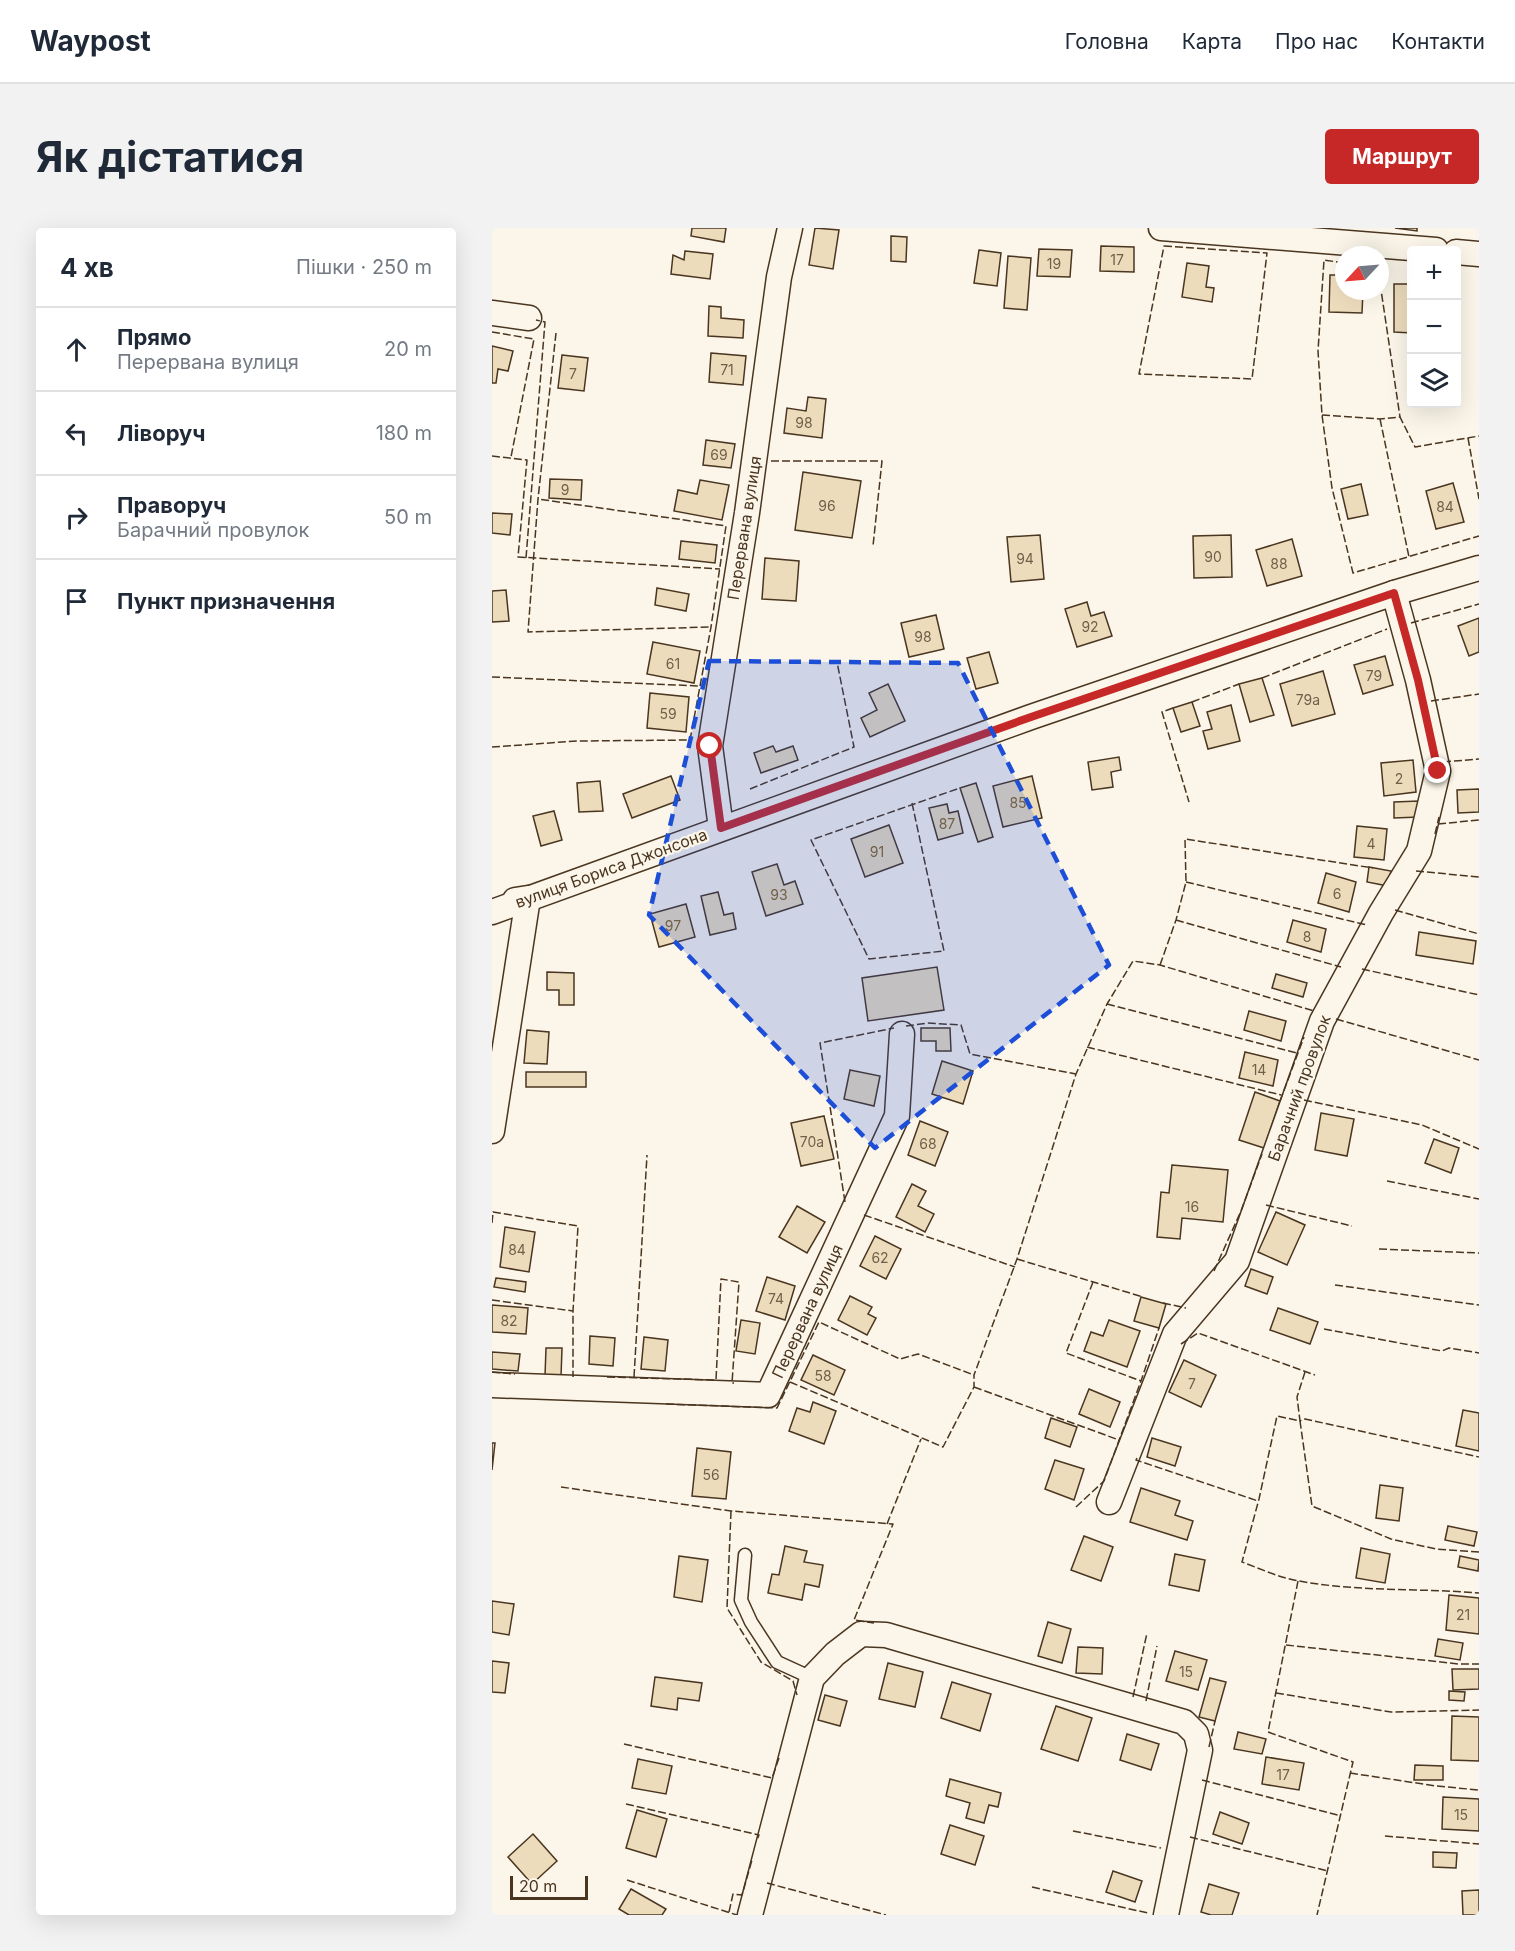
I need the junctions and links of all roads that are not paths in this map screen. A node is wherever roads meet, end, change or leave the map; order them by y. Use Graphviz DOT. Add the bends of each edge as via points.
graph roads {
  1 [pos="790,228"];
  2 [pos="1161,228"];
  3 [pos="1407,248"];
  4 [pos="1461,252"];
  5 [pos="1479,254"];
  6 [pos="492,313"];
  7 [pos="530,318"];
  8 [pos="1479,568"];
  9 [pos="1394,593"];
  10 [pos="721,828"];
  11 [pos="528,898"];
  12 [pos="492,904"];
  13 [pos="492,912"];
  14 [pos="902,1034"];
  15 [pos="492,1131"];
  16 [pos="492,1385"];
  17 [pos="1109,1502"];
  18 [pos="745,1555"];
  19 [pos="812,1678"];
  20 [pos="750,1915"];
  21 [pos="1166,1915"];
  1 -- 10 [label="street, Перервана вулиця" via="779,277 710,746"];
  2 -- 3 [label="street"];
  4 -- 5 [label="street"];
  6 -- 7 [label="street"];
  8 -- 9 [label="street, вулиця Бориса Джонсона"];
  9 -- 10 [label="street, вулиця Бориса Джонсона"];
  9 -- 17 [label="street, Барачний провулок" via="1438,771 1419,851 1322,1021 1237,1261 1175,1334"];
  10 -- 11 [label="street, вулиця Бориса Джонсона"];
  11 -- 12 [label="street"];
  11 -- 13 [label="street, вулиця Бориса Джонсона"];
  11 -- 15 [label="street"];
  14 -- 16 [label="street, Перервана вулиця" via="897,1116 768,1395"];
  18 -- 19 [label="lane" via="741,1600 751,1622 777,1662"];
  19 -- 20 [label="street"];
  19 -- 21 [label="street" via="861,1634 886,1635 1184,1722 1196,1734 1200,1750"];
}
